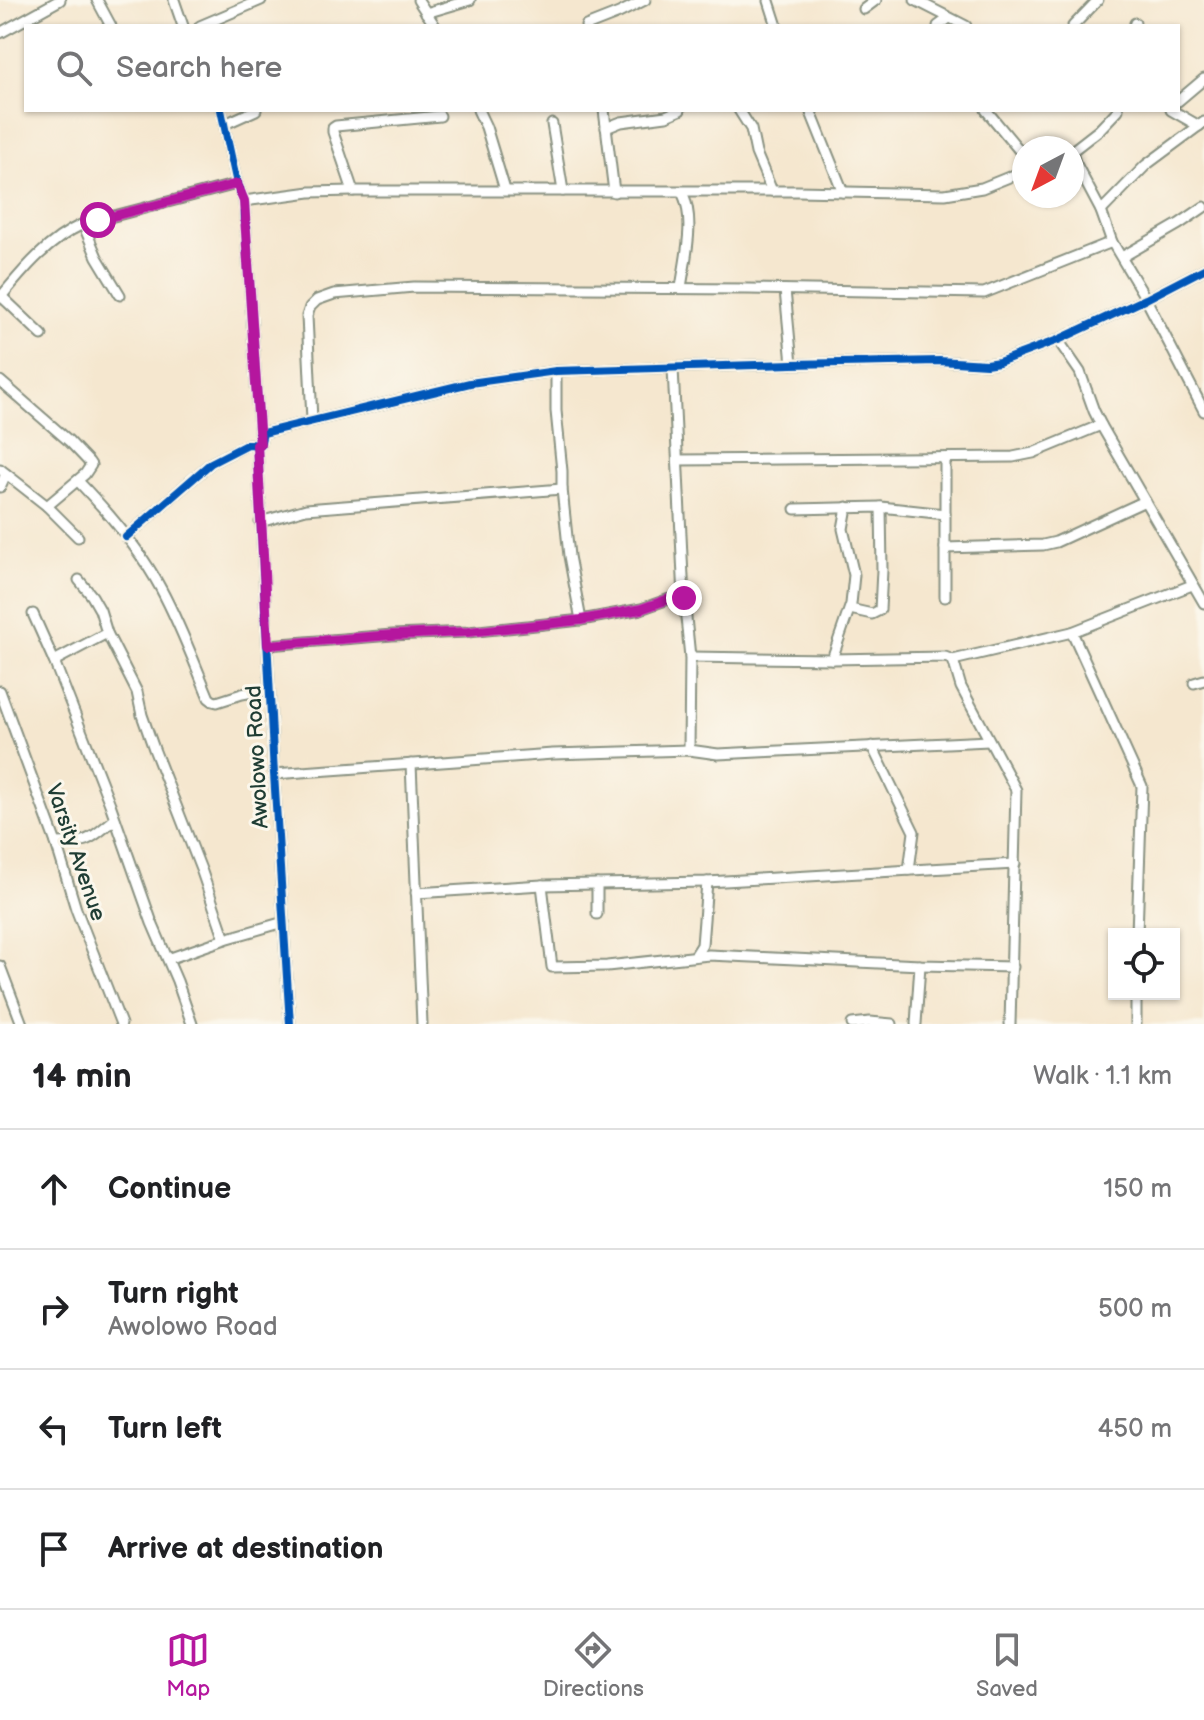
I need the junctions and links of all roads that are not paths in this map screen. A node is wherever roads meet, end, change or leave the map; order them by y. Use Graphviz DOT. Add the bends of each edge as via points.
graph roads {
  1 [pos="60,0"];
  2 [pos="97,0"];
  3 [pos="174,0"];
  4 [pos="261,0"];
  5 [pos="418,0"];
  6 [pos="470,0"];
  7 [pos="645,0"];
  8 [pos="876,0"];
  9 [pos="915,0"];
  10 [pos="1098,0"];
  11 [pos="769,1"];
  12 [pos="864,9"];
  13 [pos="426,13"];
  14 [pos="949,18"];
  15 [pos="110,24"];
  16 [pos="182,24"];
  17 [pos="205,24"];
  18 [pos="434,24"];
  19 [pos="591,24"];
  20 [pos="776,24"];
  21 [pos="941,24"];
  22 [pos="962,24"];
  23 [pos="1075,24"];
  24 [pos="0,33"];
  25 [pos="1204,79"];
  26 [pos="1180,99"];
  27 [pos="222,112"];
  28 [pos="252,112"];
  29 [pos="479,112"];
  30 [pos="604,112"];
  31 [pos="675,112"];
  32 [pos="740,112"];
  33 [pos="811,112"];
  34 [pos="988,112"];
  35 [pos="1116,112"];
  36 [pos="1175,112"];
  37 [pos="440,116"];
  38 [pos="225,124"];
  39 [pos="552,124"];
  40 [pos="1201,124"];
  41 [pos="606,128"];
  42 [pos="1012,141"];
  43 [pos="1084,142"];
  44 [pos="1012,176"];
  45 [pos="1084,179"];
  46 [pos="237,184"];
  47 [pos="505,190"];
  48 [pos="353,191"];
  49 [pos="563,191"];
  50 [pos="772,191"];
  51 [pos="614,192"];
  52 [pos="843,192"];
  53 [pos="684,196"];
  54 [pos="244,201"];
  55 [pos="1204,207"];
  56 [pos="1101,211"];
  57 [pos="83,224"];
  58 [pos="1112,242"];
  59 [pos="1122,257"];
  60 [pos="1204,269"];
  61 [pos="681,288"];
  62 [pos="785,290"];
  63 [pos="120,295"];
  64 [pos="1,296"];
  65 [pos="1146,299"];
  66 [pos="42,335"];
  67 [pos="1058,340"];
  68 [pos="792,364"];
  69 [pos="673,368"];
  70 [pos="556,371"];
  71 [pos="0,381"];
  72 [pos="1204,411"];
  73 [pos="312,420"];
  74 [pos="1101,425"];
  75 [pos="260,445"];
  76 [pos="945,458"];
  77 [pos="678,460"];
  78 [pos="3,472"];
  79 [pos="78,481"];
  80 [pos="0,487"];
  81 [pos="562,489"];
  82 [pos="1145,501"];
  83 [pos="47,506"];
  84 [pos="847,507"];
  85 [pos="881,507"];
  86 [pos="795,509"];
  87 [pos="945,514"];
  88 [pos="260,522"];
  89 [pos="78,537"];
  90 [pos="126,537"];
  91 [pos="945,548"];
  92 [pos="79,580"];
  93 [pos="1192,585"];
  94 [pos="945,597"];
  95 [pos="684,598"];
  96 [pos="1204,603"];
  97 [pos="850,609"];
  98 [pos="33,614"];
  99 [pos="581,620"];
  100 [pos="1072,632"];
  101 [pos="107,633"];
  102 [pos="268,645"];
  103 [pos="690,657"];
  104 [pos="832,659"];
  105 [pos="953,660"];
  106 [pos="54,661"];
  107 [pos="269,689"];
  108 [pos="0,691"];
  109 [pos="989,741"];
  110 [pos="872,746"];
  111 [pos="689,750"];
  112 [pos="411,764"];
  113 [pos="274,774"];
  114 [pos="115,819"];
  115 [pos="56,843"];
  116 [pos="1015,864"];
  117 [pos="909,870"];
  118 [pos="707,882"];
  119 [pos="597,884"];
  120 [pos="542,885"];
  121 [pos="416,893"];
  122 [pos="597,914"];
  123 [pos="284,922"];
  124 [pos="1137,928"];
  125 [pos="225,939"];
  126 [pos="702,945"];
  127 [pos="709,955"];
  128 [pos="695,956"];
  129 [pos="168,959"];
  130 [pos="920,965"];
  131 [pos="0,966"];
  132 [pos="1013,967"];
  133 [pos="1136,1000"];
  134 [pos="22,1024"];
  135 [pos="121,1024"];
  136 [pos="192,1024"];
  137 [pos="290,1024"];
  138 [pos="422,1024"];
  139 [pos="852,1024"];
  140 [pos="892,1024"];
  141 [pos="916,1024"];
  142 [pos="1010,1024"];
  143 [pos="1136,1024"];
  1 -- 24 [label="street"];
  2 -- 15 [label="street"];
  3 -- 16 [label="street"];
  4 -- 17 [label="street"];
  5 -- 13 [label="street"];
  6 -- 13 [label="street"];
  7 -- 19 [label="street"];
  8 -- 12 [label="street"];
  9 -- 14 [label="street"];
  10 -- 23 [label="street"];
  11 -- 20 [label="street"];
  13 -- 18 [label="street"];
  14 -- 21 [label="street"];
  14 -- 22 [label="street"];
  25 -- 26 [label="street"];
  27 -- 38 [label="street, Awolowo Road"];
  28 -- 38 [label="street"];
  29 -- 47 [label="street"];
  30 -- 41 [label="street"];
  31 -- 41 [label="street"];
  32 -- 50 [label="street"];
  33 -- 52 [label="street"];
  34 -- 42 [label="street"];
  35 -- 43 [label="street"];
  36 -- 40 [label="street"];
  37 -- 48 [label="street" via="333,128"];
  38 -- 46 [label="street, Awolowo Road"];
  39 -- 49 [label="street"];
  40 -- 56 [label="street" via="1146,165"];
  41 -- 51 [label="street"];
  44 -- 52 [label="street" via="945,194"];
  45 -- 56 [label="street"];
  46 -- 54 [label="street, Awolowo Road"];
  46 -- 57 [label="street"];
  47 -- 48 [label="street"];
  47 -- 49 [label="street"];
  48 -- 54 [label="street"];
  49 -- 51 [label="street"];
  50 -- 52 [label="street"];
  50 -- 53 [label="street" via="699,191"];
  51 -- 53 [label="street"];
  53 -- 61 [label="street" via="688,227"];
  54 -- 75 [label="street, Awolowo Road"];
  55 -- 59 [label="street"];
  56 -- 58 [label="street"];
  57 -- 63 [label="street"];
  57 -- 64 [label="street" via="46,248"];
  58 -- 59 [label="street"];
  58 -- 62 [label="street" via="984,293"];
  59 -- 65 [label="street"];
  60 -- 65 [label="street"];
  61 -- 62 [label="street"];
  61 -- 73 [label="street" via="414,287 317,300 307,316"];
  62 -- 68 [label="street"];
  64 -- 66 [label="street"];
  65 -- 67 [label="street"];
  65 -- 72 [label="street"];
  67 -- 68 [label="street" via="986,364"];
  67 -- 74 [label="street" via="1080,372"];
  68 -- 69 [label="street"];
  69 -- 70 [label="street"];
  69 -- 77 [label="street"];
  70 -- 73 [label="street" via="470,383"];
  70 -- 81 [label="street"];
  71 -- 79 [label="street" via="89,462"];
  73 -- 75 [label="street" via="263,433"];
  74 -- 76 [label="street" via="1033,453"];
  74 -- 82 [label="street"];
  75 -- 88 [label="street, Awolowo Road"];
  75 -- 90 [label="street" via="248,444 211,463"];
  76 -- 77 [label="street"];
  76 -- 87 [label="street"];
  77 -- 95 [label="street"];
  78 -- 80 [label="street"];
  78 -- 83 [label="street"];
  79 -- 83 [label="street"];
  79 -- 90 [label="street"];
  81 -- 88 [label="street" via="306,509"];
  81 -- 99 [label="street"];
  82 -- 91 [label="street" via="1056,542"];
  82 -- 93 [label="street"];
  83 -- 89 [label="street"];
  84 -- 85 [label="street"];
  84 -- 86 [label="street"];
  84 -- 97 [label="street" via="843,529 854,575"];
  85 -- 87 [label="street"];
  85 -- 97 [label="street" via="880,610 872,614"];
  87 -- 91 [label="street"];
  88 -- 102 [label="street, Awolowo Road"];
  90 -- 107 [label="street" via="160,588 209,698 217,702"];
  91 -- 94 [label="street"];
  92 -- 101 [label="street" via="100,610"];
  93 -- 96 [label="street"];
  93 -- 100 [label="street"];
  95 -- 99 [label="street"];
  95 -- 103 [label="street"];
  97 -- 104 [label="street"];
  98 -- 106 [label="street"];
  99 -- 102 [label="street"];
  100 -- 105 [label="street"];
  100 -- 124 [label="street" via="1142,786"];
  101 -- 106 [label="street"];
  101 -- 125 [label="street" via="137,692"];
  102 -- 107 [label="street, Awolowo Road"];
  103 -- 104 [label="street"];
  103 -- 111 [label="street"];
  104 -- 105 [label="street"];
  105 -- 109 [label="street"];
  106 -- 114 [label="street"];
  107 -- 113 [label="street, Awolowo Road"];
  108 -- 115 [label="street, Varsity Avenue"];
  109 -- 110 [label="street"];
  109 -- 116 [label="street" via="1016,790"];
  110 -- 111 [label="street" via="718,754"];
  110 -- 117 [label="street" via="914,832"];
  111 -- 112 [label="street"];
  112 -- 113 [label="street"];
  112 -- 121 [label="street"];
  113 -- 123 [label="street, Awolowo Road"];
  114 -- 115 [label="street" via="90,840"];
  114 -- 129 [label="street"];
  115 -- 135 [label="street, Varsity Avenue"];
  116 -- 117 [label="street"];
  116 -- 132 [label="street"];
  117 -- 118 [label="street"];
  118 -- 119 [label="street"];
  118 -- 126 [label="street"];
  119 -- 120 [label="street"];
  119 -- 122 [label="street"];
  120 -- 121 [label="street"];
  120 -- 128 [label="street" via="552,967"];
  121 -- 138 [label="street"];
  123 -- 125 [label="street"];
  123 -- 137 [label="street, Awolowo Road"];
  125 -- 129 [label="street"];
  126 -- 127 [label="street"];
  126 -- 128 [label="street"];
  127 -- 128 [label="street"];
  127 -- 130 [label="street"];
  129 -- 136 [label="street"];
  130 -- 132 [label="street"];
  130 -- 141 [label="street"];
  131 -- 134 [label="street"];
  132 -- 142 [label="street"];
  133 -- 143 [label="street"];
  139 -- 140 [label="street"];
}
